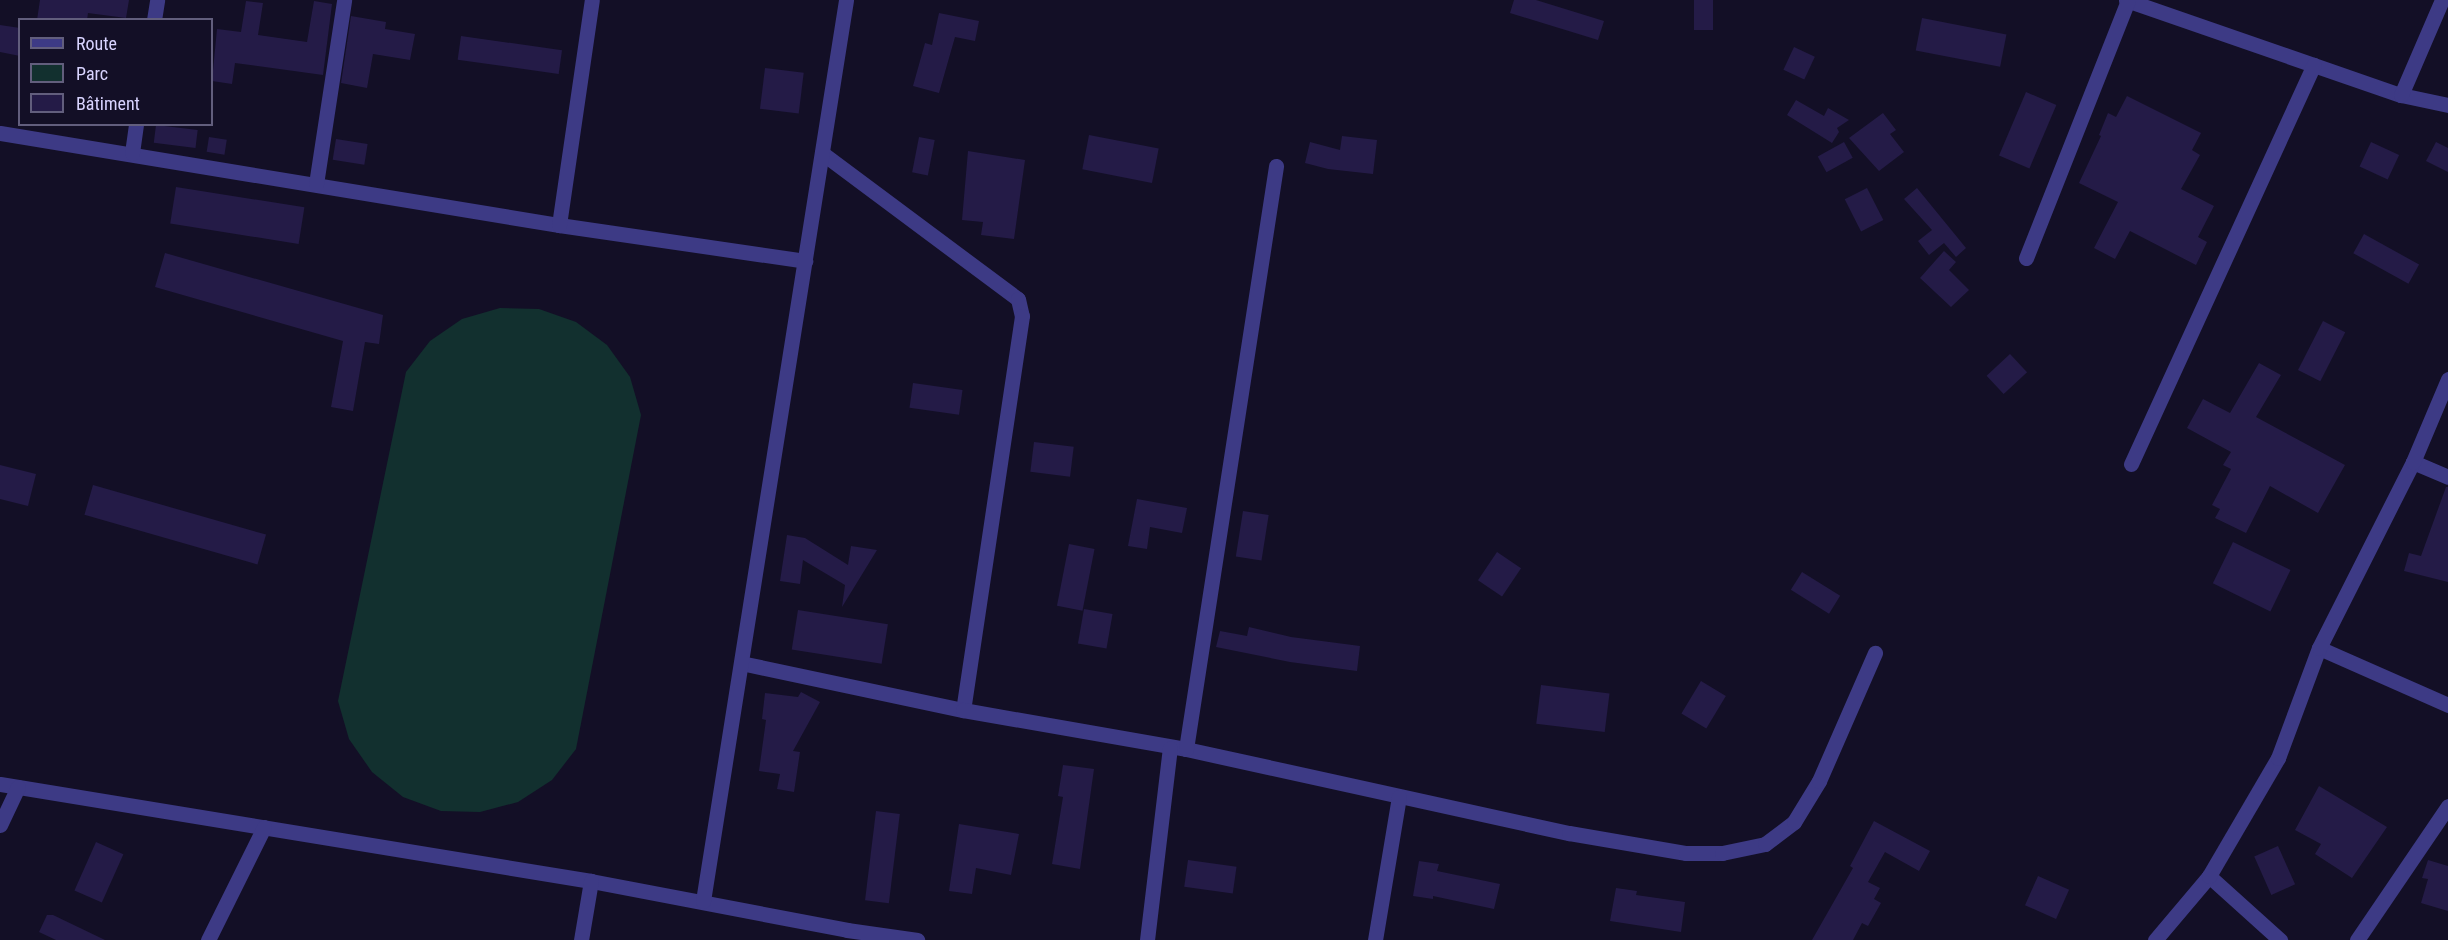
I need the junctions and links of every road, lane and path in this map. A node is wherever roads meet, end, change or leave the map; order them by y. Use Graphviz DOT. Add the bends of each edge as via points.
graph roads {
  1 [pos="157,0"];
  2 [pos="344,0"];
  3 [pos="592,0"];
  4 [pos="846,0"];
  5 [pos="2127,0"];
  6 [pos="2442,0"];
  7 [pos="154,18"];
  8 [pos="2314,65"];
  9 [pos="2401,95"];
  10 [pos="2448,105"];
  11 [pos="136,126"];
  12 [pos="0,133"];
  13 [pos="132,153"];
  14 [pos="822,153"];
  15 [pos="1276,166"];
  16 [pos="316,184"];
  17 [pos="559,225"];
  18 [pos="2026,258"];
  19 [pos="805,261"];
  20 [pos="2448,379"];
  21 [pos="2413,462"];
  22 [pos="2131,464"];
  23 [pos="2448,477"];
  24 [pos="2319,648"];
  25 [pos="1875,654"];
  26 [pos="741,663"];
  27 [pos="2448,705"];
  28 [pos="963,710"];
  29 [pos="1178,748"];
  30 [pos="0,784"];
  31 [pos="18,787"];
  32 [pos="1399,797"];
  33 [pos="2448,806"];
  34 [pos="0,825"];
  35 [pos="264,827"];
  36 [pos="2209,876"];
  37 [pos="591,881"];
  38 [pos="703,901"];
  39 [pos="846,935"];
  40 [pos="208,940"];
  41 [pos="581,940"];
  42 [pos="917,940"];
  43 [pos="1147,940"];
  44 [pos="1375,940"];
  45 [pos="2155,940"];
  46 [pos="2280,940"];
  47 [pos="2357,940"];
  1 -- 7 [label="street"];
  2 -- 16 [label="street"];
  3 -- 17 [label="street"];
  4 -- 14 [label="street"];
  5 -- 8 [label="street"];
  5 -- 18 [label="street"];
  6 -- 9 [label="street"];
  8 -- 9 [label="street"];
  8 -- 22 [label="street"];
  9 -- 10 [label="street"];
  11 -- 13 [label="street"];
  12 -- 13 [label="street"];
  13 -- 16 [label="street"];
  14 -- 19 [label="street"];
  14 -- 28 [label="street" via="1018,299 1022,316"];
  15 -- 29 [label="street"];
  16 -- 17 [label="street"];
  17 -- 19 [label="street"];
  19 -- 26 [label="street"];
  20 -- 21 [label="street"];
  21 -- 23 [label="street"];
  21 -- 24 [label="street"];
  24 -- 27 [label="street"];
  24 -- 36 [label="street" via="2278,758"];
  25 -- 32 [label="street" via="1819,781 1794,822 1765,844 1722,853 1686,853"];
  26 -- 28 [label="street"];
  26 -- 38 [label="street"];
  28 -- 29 [label="street"];
  29 -- 32 [label="street"];
  29 -- 43 [label="street"];
  30 -- 31 [label="street"];
  31 -- 34 [label="street"];
  31 -- 35 [label="street"];
  32 -- 44 [label="street"];
  33 -- 47 [label="street"];
  35 -- 37 [label="street"];
  35 -- 40 [label="street"];
  36 -- 45 [label="street"];
  36 -- 46 [label="street"];
  37 -- 38 [label="street"];
  37 -- 41 [label="street"];
  38 -- 39 [label="street"];
  39 -- 42 [label="street"];
}
